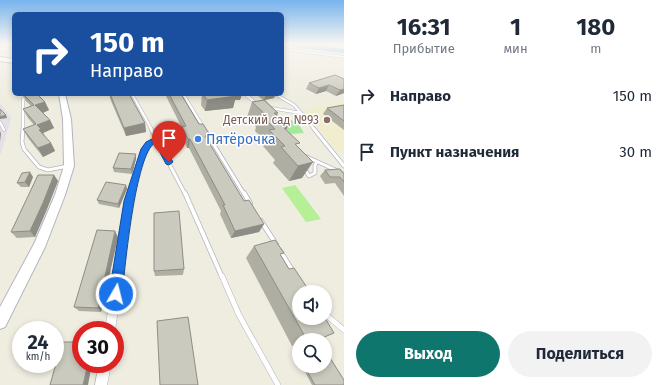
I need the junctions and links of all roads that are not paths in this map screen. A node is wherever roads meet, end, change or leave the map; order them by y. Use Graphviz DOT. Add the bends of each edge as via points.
graph roads {
  1 [pos="35,96"];
  2 [pos="62,96"];
  3 [pos="133,96"];
  4 [pos="184,96"];
  5 [pos="247,96"];
  6 [pos="278,96"];
  7 [pos="259,106"];
  8 [pos="266,107"];
  9 [pos="301,113"];
  10 [pos="0,122"];
  11 [pos="4,130"];
  12 [pos="156,140"];
  13 [pos="299,154"];
  14 [pos="317,162"];
  15 [pos="301,164"];
  16 [pos="69,166"];
  17 [pos="344,166"];
  18 [pos="344,174"];
  19 [pos="252,205"];
  20 [pos="259,218"];
  21 [pos="299,280"];
  22 [pos="332,320"];
  23 [pos="111,321"];
  24 [pos="0,322"];
  25 [pos="344,330"];
  26 [pos="103,373"];
  27 [pos="101,385"];
  28 [pos="278,385"];
  1 -- 16 [label="lane" via="23,99 24,149 39,167 48,170"];
  2 -- 16 [label="main road" via="67,119"];
  3 -- 12 [label="lane"];
  4 -- 19 [label="lane"];
  5 -- 7 [label="lane"];
  6 -- 9 [label="lane" via="294,105"];
  8 -- 9 [label="lane"];
  9 -- 17 [label="lane"];
  10 -- 11 [label="lane"];
  12 -- 23 [label="street" via="144,149 128,201"];
  12 -- 28 [label="lane" via="181,185 239,315"];
  13 -- 14 [label="lane"];
  14 -- 15 [label="lane" via="315,173 309,176"];
  14 -- 18 [label="lane"];
  16 -- 24 [label="main road" via="39,247"];
  20 -- 21 [label="lane"];
  22 -- 25 [label="lane"];
  26 -- 27 [label="street"];
}
